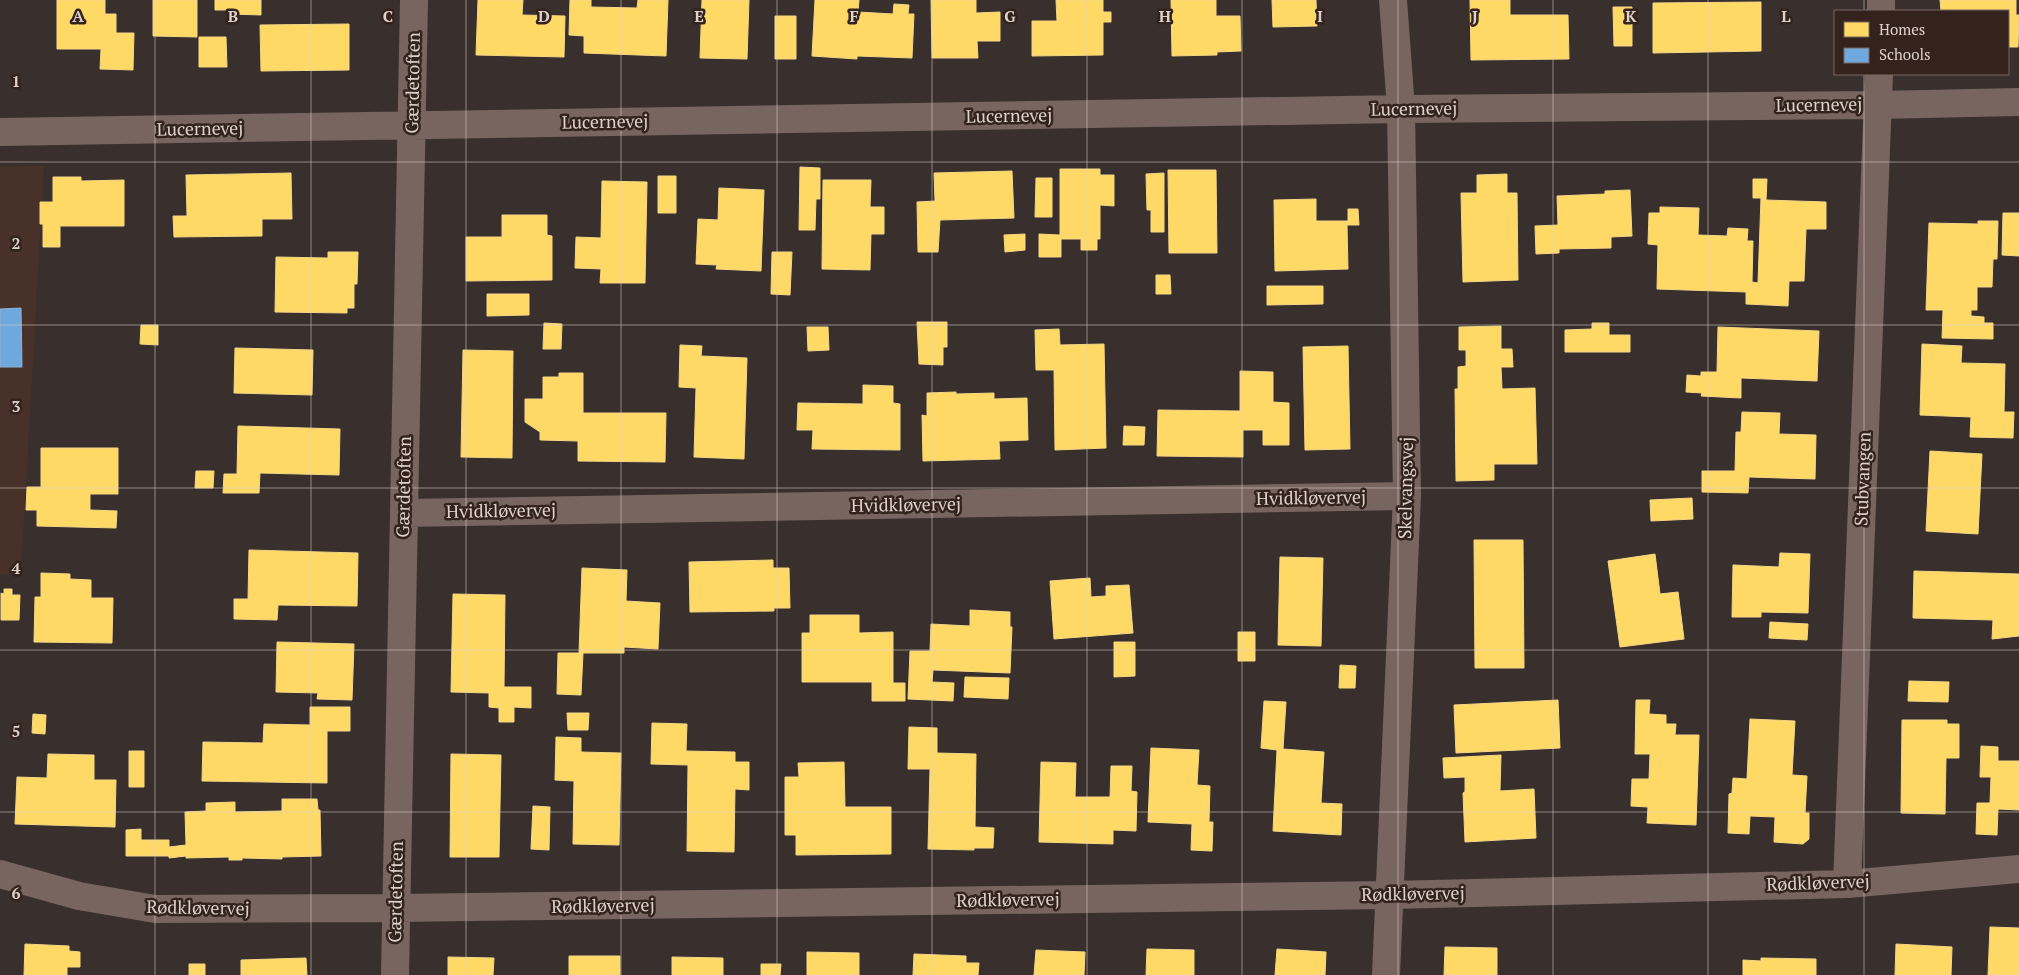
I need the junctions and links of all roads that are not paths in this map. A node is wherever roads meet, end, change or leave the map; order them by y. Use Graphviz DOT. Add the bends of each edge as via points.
graph roads {
  1 [pos="414,0"];
  2 [pos="1393,0"];
  3 [pos="1878,75"];
  4 [pos="2019,102"];
  5 [pos="1877,105"];
  6 [pos="1401,109"];
  7 [pos="412,126"];
  8 [pos="0,132"];
  9 [pos="1408,496"];
  10 [pos="404,513"];
  11 [pos="2019,869"];
  12 [pos="0,874"];
  13 [pos="1847,884"];
  14 [pos="1390,895"];
  15 [pos="396,908"];
  16 [pos="395,975"];
  17 [pos="1386,975"];
  1 -- 7 [label="street, Gærdetoften"];
  2 -- 6 [label="street, Skelvangsvej"];
  3 -- 5 [label="street, Stubvangen"];
  4 -- 5 [label="street, Lucernevej"];
  5 -- 6 [label="street, Lucernevej"];
  5 -- 13 [label="street, Stubvangen"];
  6 -- 7 [label="street, Lucernevej"];
  6 -- 9 [label="street, Skelvangsvej"];
  7 -- 8 [label="street, Lucernevej"];
  7 -- 10 [label="street, Gærdetoften"];
  9 -- 10 [label="street, Hvidkløvervej"];
  9 -- 14 [label="street, Skelvangsvej"];
  10 -- 15 [label="street, Gærdetoften"];
  11 -- 13 [label="street, Rødkløvervej"];
  12 -- 15 [label="street, Rødkløvervej" via="79,896 155,909"];
  13 -- 14 [label="street, Rødkløvervej"];
  14 -- 15 [label="street, Rødkløvervej"];
  14 -- 17 [label="street, Skelvangsvej"];
  15 -- 16 [label="street, Gærdetoften"];
}
